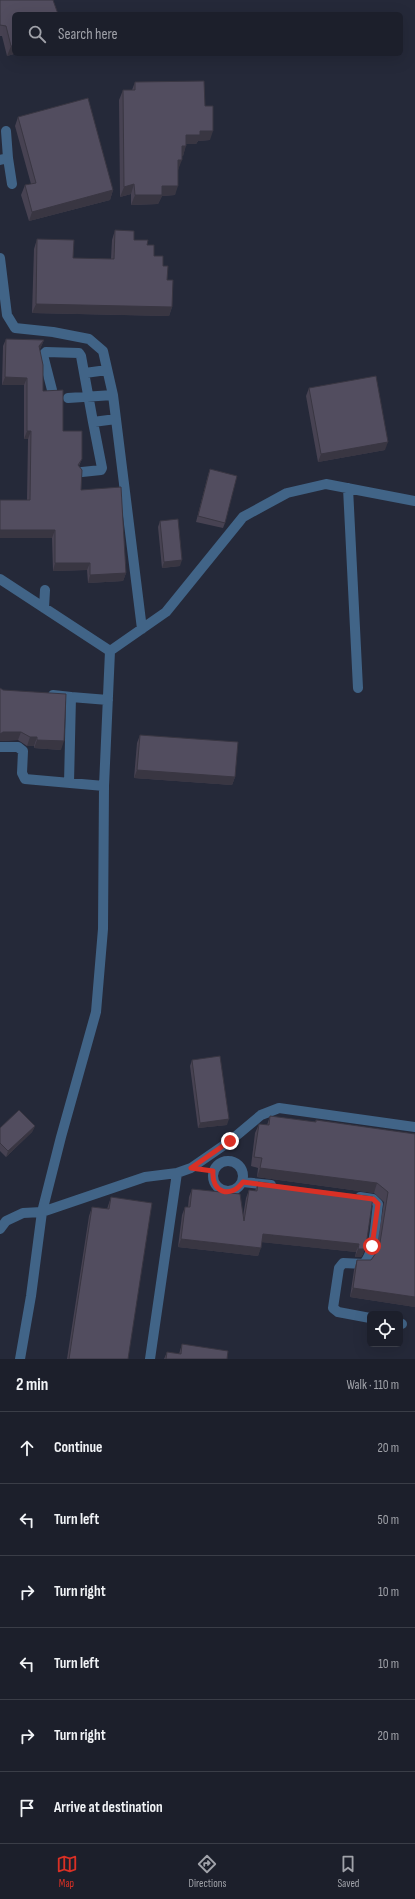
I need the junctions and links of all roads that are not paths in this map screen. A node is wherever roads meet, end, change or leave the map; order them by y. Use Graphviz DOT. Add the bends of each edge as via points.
graph roads {
  1 [pos="6,131"];
  2 [pos="4,159"];
  3 [pos="12,184"];
  4 [pos="0,258"];
  5 [pos="107,370"];
  6 [pos="85,373"];
  7 [pos="52,390"];
  8 [pos="113,395"];
  9 [pos="89,397"];
  10 [pos="68,398"];
  11 [pos="116,420"];
  12 [pos="94,422"];
  13 [pos="82,472"];
  14 [pos="348,488"];
  15 [pos="415,500"];
  16 [pos="0,579"];
  17 [pos="45,590"];
  18 [pos="44,608"];
  19 [pos="142,629"];
  20 [pos="110,651"];
  21 [pos="358,688"];
  22 [pos="40,695"];
  23 [pos="71,696"];
  24 [pos="108,700"];
  25 [pos="0,747"];
  26 [pos="69,783"];
  27 [pos="104,786"];
  28 [pos="415,1127"];
  29 [pos="191,1168"];
  30 [pos="213,1171"];
  31 [pos="177,1174"];
  32 [pos="243,1182"];
  33 [pos="281,1187"];
  34 [pos="350,1196"];
  35 [pos="42,1212"];
  36 [pos="0,1229"];
  37 [pos="367,1317"];
  38 [pos="20,1359"];
  39 [pos="150,1359"];
  1 -- 2 [label="street"];
  2 -- 3 [label="street"];
  4 -- 5 [label="street" via="7,315 15,328 89,339 103,351"];
  5 -- 6 [label="street"];
  5 -- 8 [label="street"];
  6 -- 7 [label="street" via="79,353 46,352 44,355"];
  6 -- 9 [label="street"];
  8 -- 9 [label="street"];
  8 -- 11 [label="street"];
  9 -- 10 [label="street"];
  9 -- 12 [label="street"];
  11 -- 12 [label="street"];
  11 -- 19 [label="street"];
  12 -- 13 [label="street" via="102,468"];
  14 -- 15 [label="street"];
  14 -- 19 [label="street" via="326,484 287,493 243,517 166,612"];
  14 -- 21 [label="street"];
  16 -- 18 [label="street"];
  17 -- 18 [label="street"];
  18 -- 20 [label="street"];
  19 -- 20 [label="street"];
  20 -- 24 [label="street"];
  22 -- 23 [label="street"];
  23 -- 24 [label="street"];
  23 -- 26 [label="street"];
  24 -- 27 [label="street"];
  25 -- 26 [label="street" via="18,747 23,751 22,773 25,779"];
  26 -- 27 [label="street"];
  27 -- 35 [label="street" via="102,929 96,1012"];
  28 -- 29 [label="street" via="279,1108 261,1116"];
  29 -- 30 [label="street"];
  29 -- 31 [label="street"];
  30 -- 32 [label="street" via="212,1179 222,1191 230,1192"];
  30 -- 32 [label="street" via="221,1163 232,1161 240,1166 244,1173"];
  31 -- 35 [label="street" via="145,1177"];
  31 -- 39 [label="street"];
  32 -- 33 [label="street"];
  34 -- 37 [label="street" via="373,1199 378,1204 372,1246 364,1264 343,1263 338,1268 333,1308 338,1312"];
  35 -- 36 [label="street" via="23,1213 6,1221"];
  35 -- 38 [label="street"];
}
